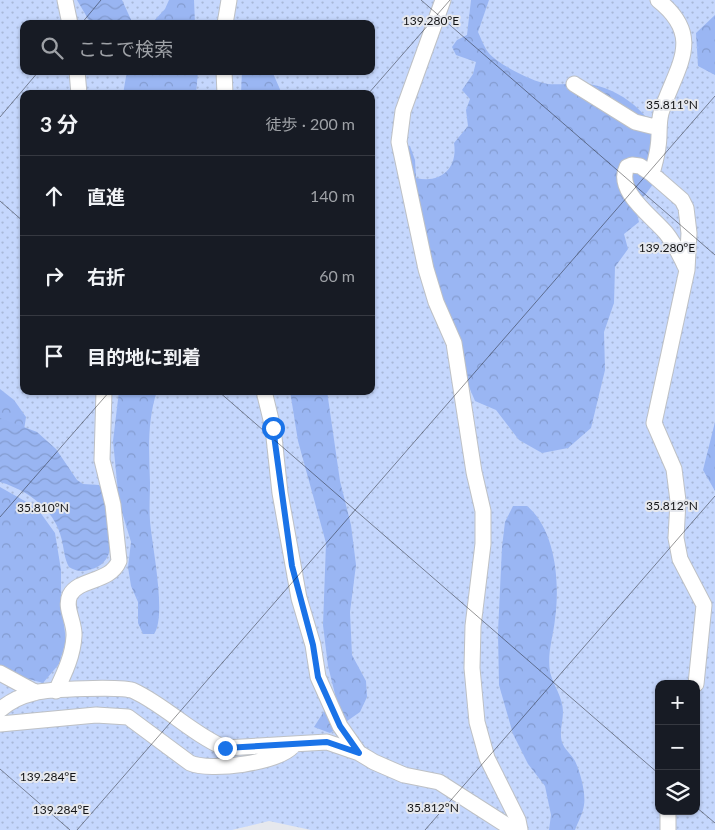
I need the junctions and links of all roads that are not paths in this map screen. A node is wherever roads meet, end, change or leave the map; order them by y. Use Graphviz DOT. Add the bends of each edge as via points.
graph roads {
  1 [pos="65,0"];
  2 [pos="229,0"];
  3 [pos="443,0"];
  4 [pos="658,0"];
  5 [pos="69,20"];
  6 [pos="226,20"];
  7 [pos="77,75"];
  8 [pos="224,75"];
  9 [pos="574,84"];
  10 [pos="79,90"];
  11 [pos="225,90"];
  12 [pos="659,128"];
  13 [pos="652,174"];
  14 [pos="687,270"];
  15 [pos="104,395"];
  16 [pos="265,395"];
  17 [pos="0,673"];
  18 [pos="696,680"];
  19 [pos="56,691"];
  20 [pos="35,692"];
  21 [pos="0,710"];
  22 [pos="0,724"];
  23 [pos="296,744"];
  24 [pos="359,753"];
  25 [pos="668,815"];
  26 [pos="514,830"];
  27 [pos="520,830"];
  28 [pos="668,830"];
  1 -- 5 [label="lane"];
  2 -- 6 [label="lane"];
  3 -- 27 [label="lane" via="403,111 399,142 426,269 454,342 483,511 483,544 473,626 472,668 477,722 487,758"];
  4 -- 12 [label="lane" via="677,17 684,44 682,62 661,114"];
  7 -- 10 [label="lane"];
  8 -- 11 [label="lane"];
  9 -- 12 [label="lane" via="636,122"];
  12 -- 13 [label="lane"];
  13 -- 14 [label="lane" via="682,200 686,208"];
  13 -- 14 [label="lane" via="632,164 624,176 628,189 666,233"];
  14 -- 18 [label="lane" via="654,423 674,469 678,501 676,538 680,559 704,605"];
  15 -- 19 [label="lane" via="102,460 113,504 119,561 110,573 71,593 68,608 73,619 73,648"];
  16 -- 24 [label="lane" via="278,462 292,566 318,677 340,726"];
  17 -- 20 [label="lane"];
  19 -- 20 [label="lane"];
  19 -- 23 [label="lane" via="127,688 225,748"];
  20 -- 21 [label="lane"];
  22 -- 23 [label="lane" via="96,715 128,717 190,762 201,765 236,765 266,760"];
  23 -- 24 [label="lane" via="327,742"];
  24 -- 26 [label="lane" via="388,769 439,782"];
  25 -- 28 [label="lane"];
}
